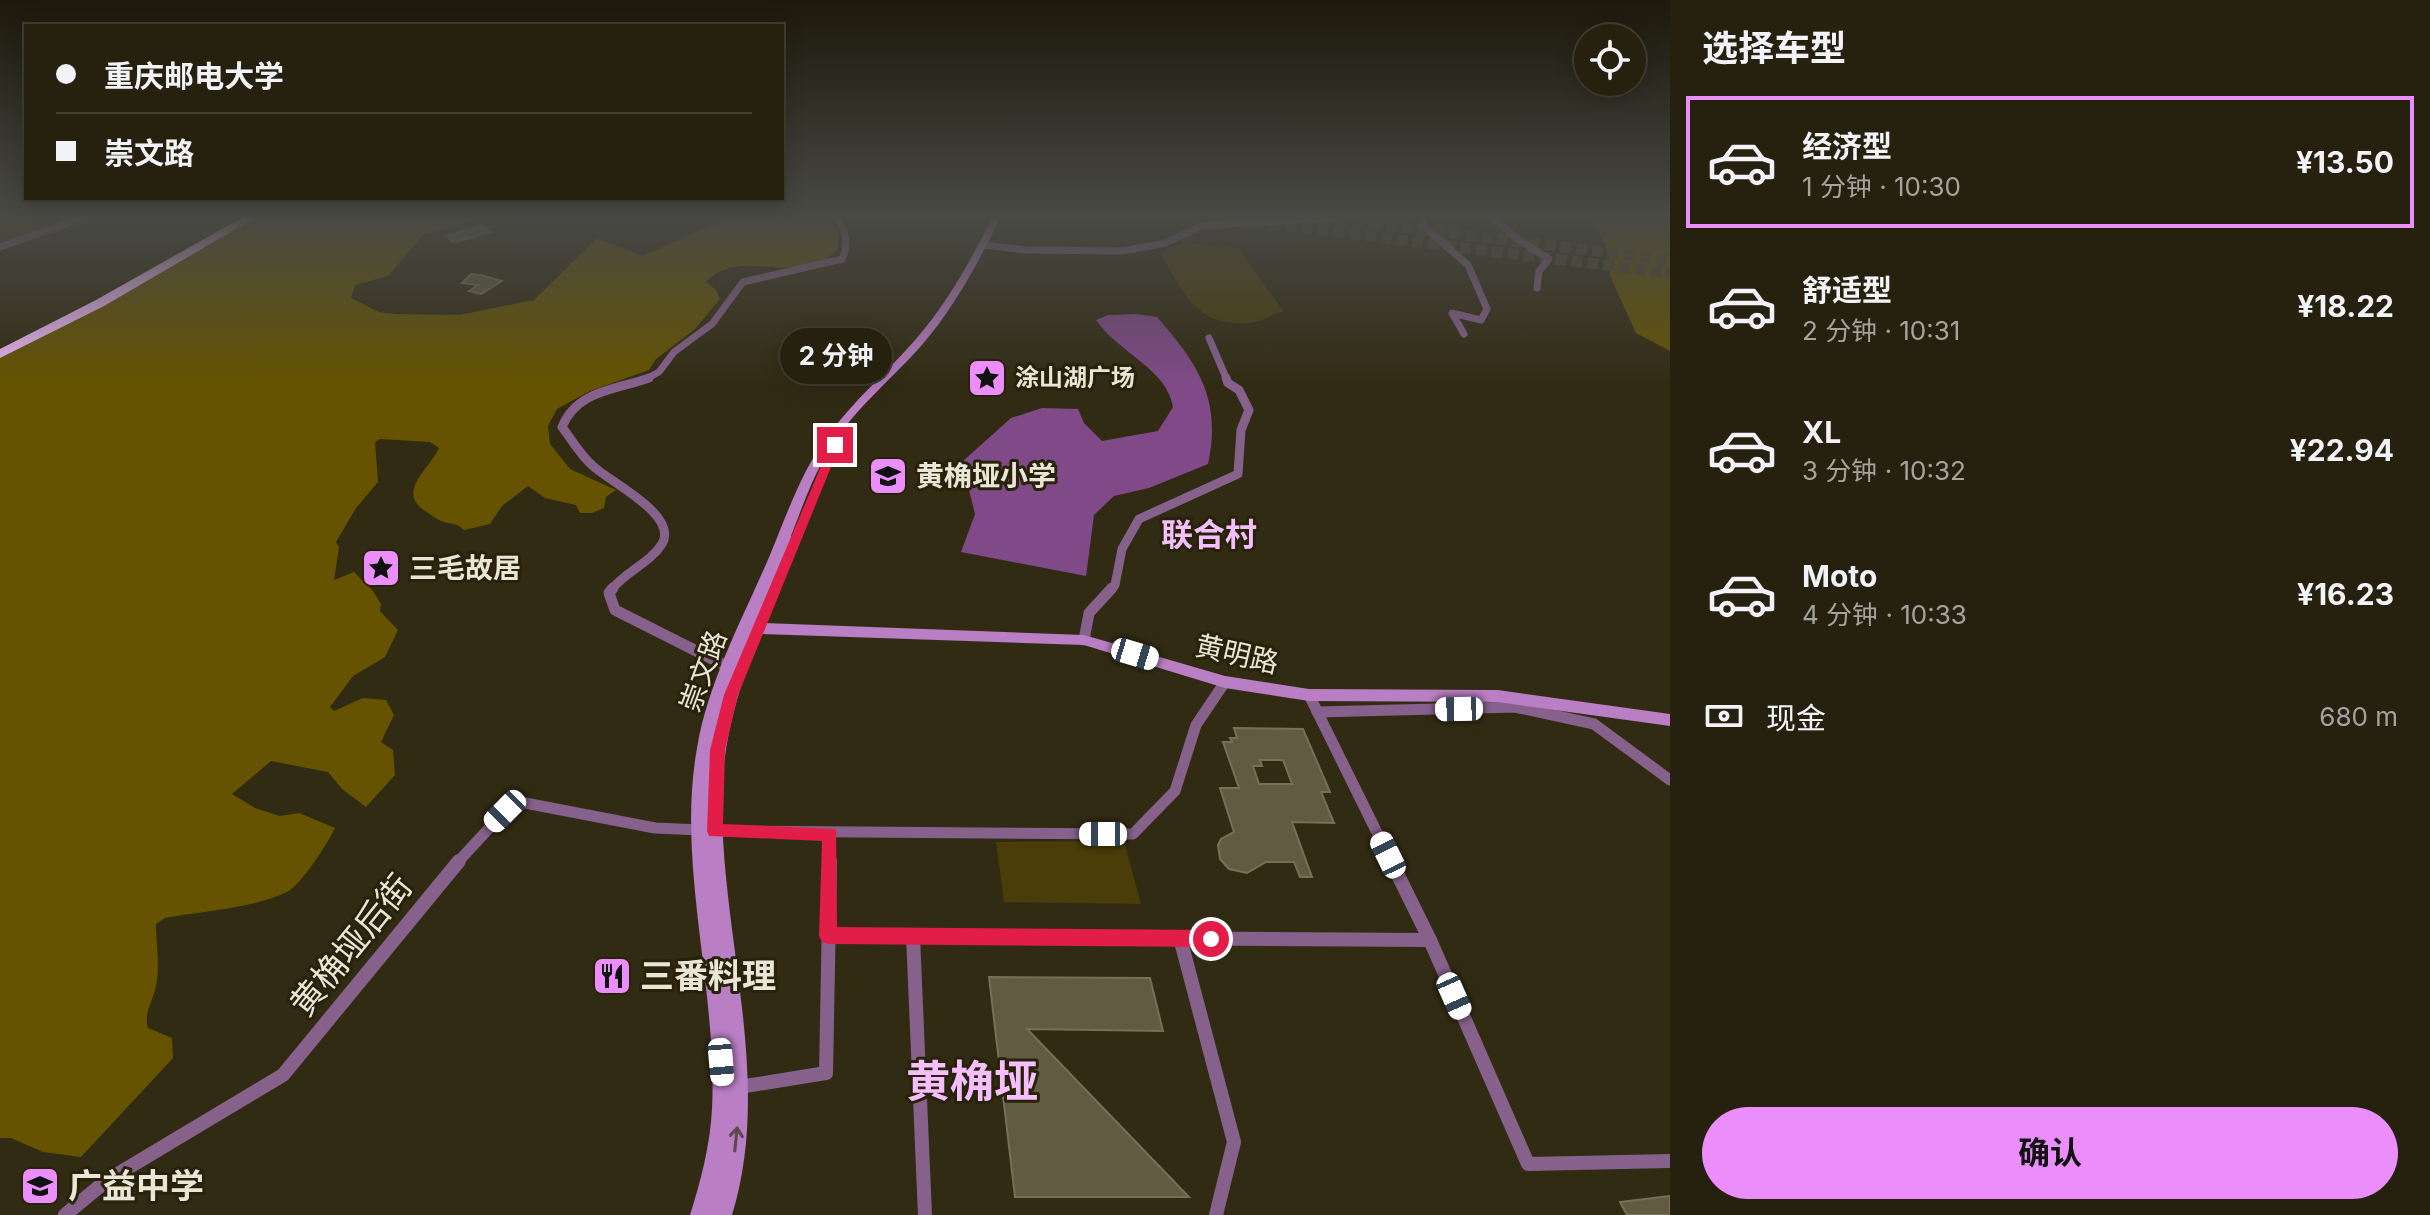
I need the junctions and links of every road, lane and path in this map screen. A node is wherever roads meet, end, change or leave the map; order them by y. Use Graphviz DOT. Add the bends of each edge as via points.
graph roads {
  1 [pos="142,273"];
  2 [pos="147,273"];
  3 [pos="788,273"];
  4 [pos="971,273"];
  5 [pos="1471,273"];
  6 [pos="1539,273"];
  7 [pos="1537,288"];
  8 [pos="94,301"];
  9 [pos="1464,334"];
  10 [pos="1209,338"];
  11 [pos="0,345"];
  12 [pos="0,354"];
  13 [pos="752,628"];
  14 [pos="1084,640"];
  15 [pos="730,668"];
  16 [pos="1225,682"];
  17 [pos="1309,695"];
  18 [pos="1317,712"];
  19 [pos="1670,720"];
  20 [pos="1670,780"];
  21 [pos="708,830"];
  22 [pos="830,834"];
  23 [pos="828,936"];
  24 [pos="913,936"];
  25 [pos="1180,938"];
  26 [pos="1430,940"];
  27 [pos="739,1087"];
  28 [pos="1670,1161"];
  29 [pos="65,1215"];
  30 [pos="702,1215"];
  31 [pos="720,1215"];
  32 [pos="925,1215"];
  33 [pos="1216,1215"];
  1 -- 8 [label="highway"];
  2 -- 8 [label="highway"];
  3 -- 15 [label="street" via="743,282 708,327 665,358 659,372 585,398 562,427 591,465 655,512 667,530 651,557 614,582 609,593 615,610"];
  4 -- 13 [label="main road, 崇文路" via="821,453"];
  5 -- 9 [label="street" via="1487,309 1481,320 1452,313"];
  6 -- 7 [label="street"];
  8 -- 11 [label="highway"];
  8 -- 12 [label="highway"];
  10 -- 14 [label="street" via="1228,383 1239,390 1249,410 1241,430 1238,474 1139,519 1122,549 1115,585 1086,620"];
  13 -- 14 [label="main road, 黄明路"];
  13 -- 15 [label="main road, 崇文路"];
  13 -- 21 [label="main road, 崇文路" via="721,731"];
  14 -- 16 [label="main road, 黄明路"];
  15 -- 21 [label="main road, 崇文路" via="704,752"];
  16 -- 17 [label="main road, 黄明路"];
  16 -- 22 [label="street, 黄桷垭后街" via="1196,725 1175,791 1133,834"];
  17 -- 18 [label="street"];
  17 -- 19 [label="main road, 黄明路" via="1498,696"];
  18 -- 20 [label="street" via="1515,707 1594,724"];
  18 -- 26 [label="street"];
  21 -- 22 [label="street, 黄桷垭后街"];
  21 -- 27 [label="main road, 崇文路"];
  21 -- 29 [label="street, 黄桷垭后街" via="655,828 520,802 474,842 283,1075 106,1181"];
  21 -- 30 [label="main road, 崇文路" via="723,1089 718,1154"];
  22 -- 23 [label="street"];
  23 -- 24 [label="street"];
  23 -- 27 [label="street" via="826,1073"];
  24 -- 25 [label="street"];
  24 -- 32 [label="street"];
  25 -- 26 [label="street"];
  25 -- 33 [label="street" via="1234,1142"];
  26 -- 28 [label="street" via="1528,1164"];
  31 -- 27 [label="main road, 崇文路, one-way" via="734,1153"];
}
